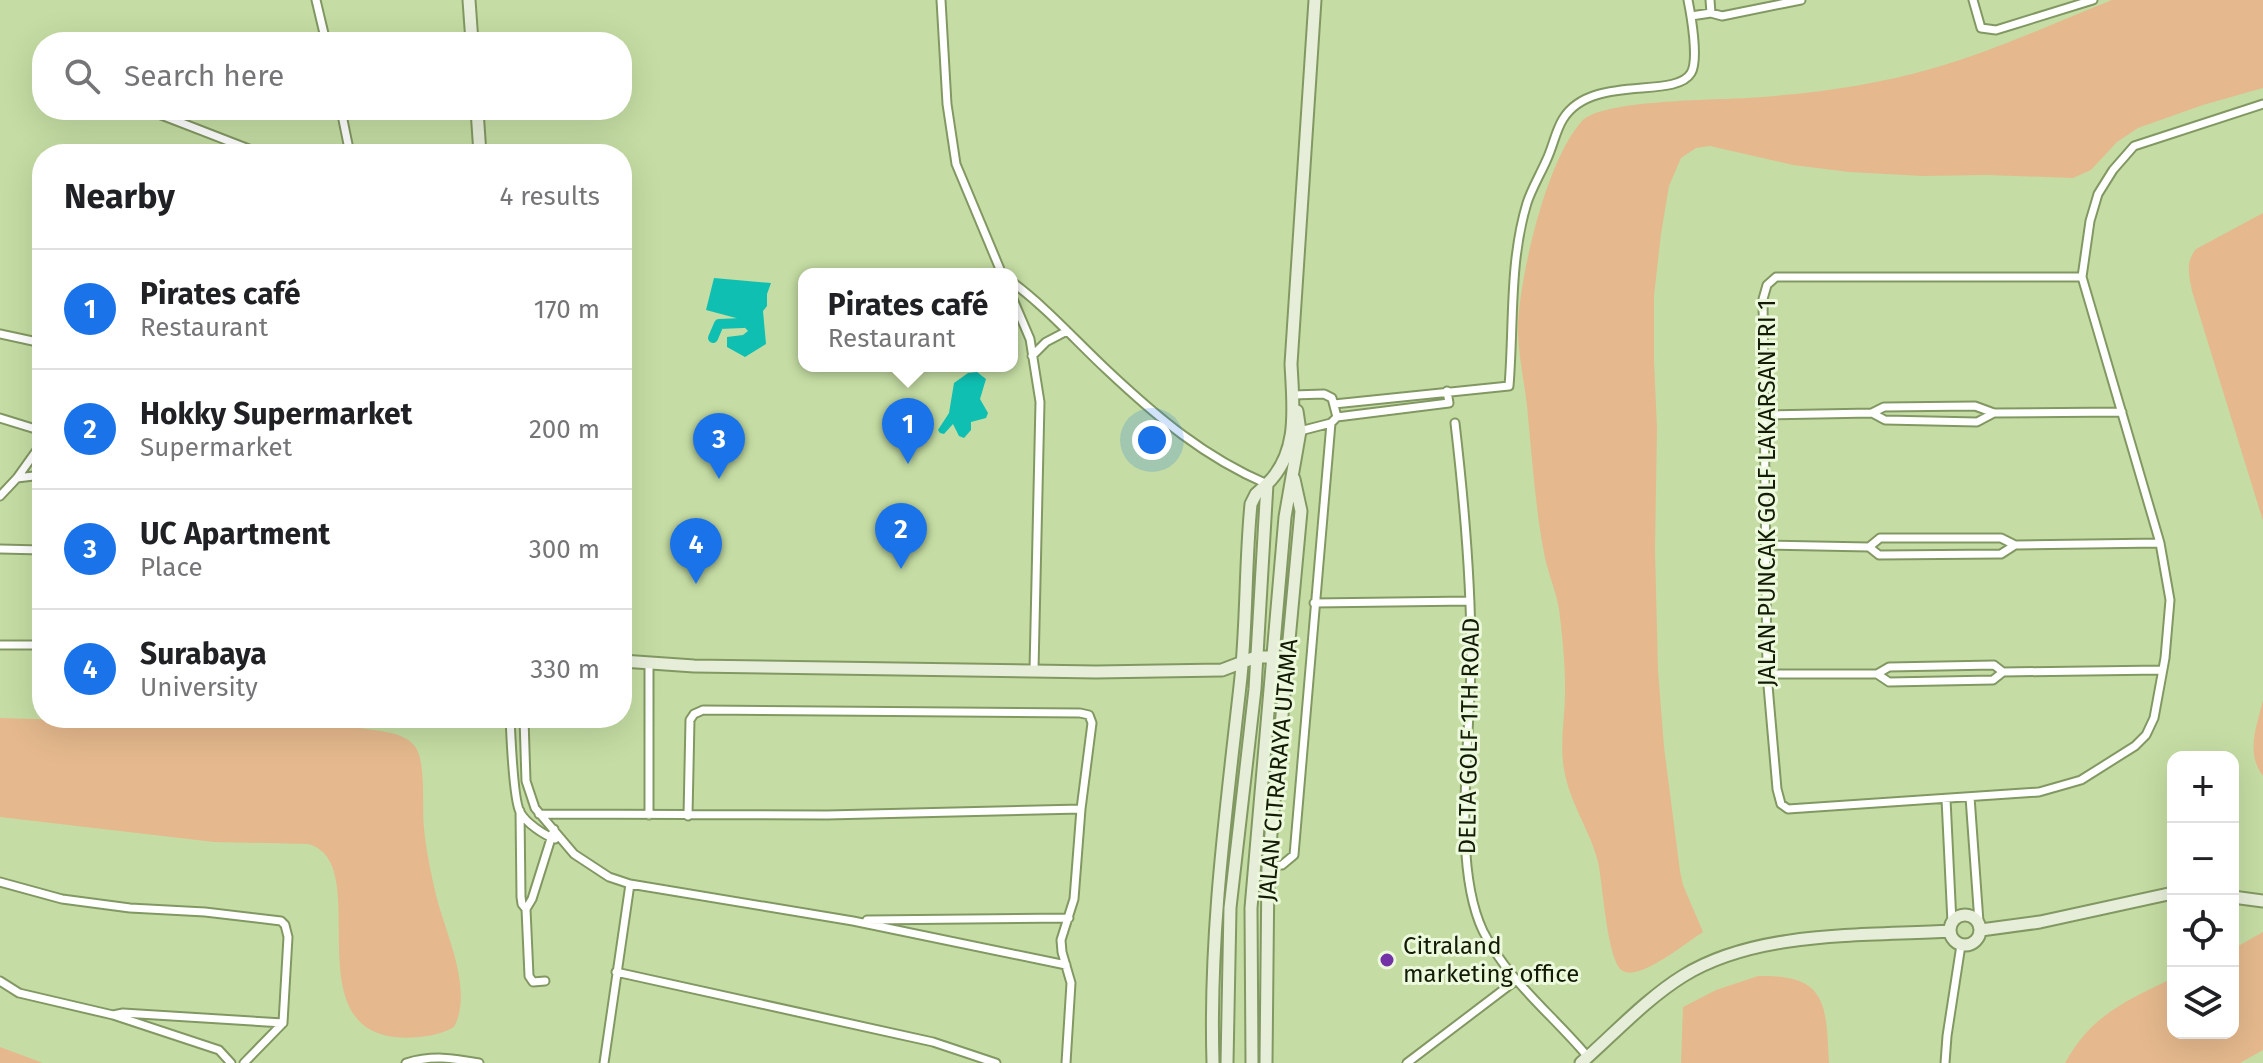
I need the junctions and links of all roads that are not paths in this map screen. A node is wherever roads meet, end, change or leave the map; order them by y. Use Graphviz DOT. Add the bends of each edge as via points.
graph roads {
  1 [pos="316,0"];
  2 [pos="469,0"];
  3 [pos="941,0"];
  4 [pos="1315,0"];
  5 [pos="1688,0"];
  6 [pos="1710,0"];
  7 [pos="1801,0"];
  8 [pos="1973,0"];
  9 [pos="2093,0"];
  10 [pos="1711,13"];
  11 [pos="1691,16"];
  12 [pos="324,32"];
  13 [pos="471,32"];
  14 [pos="2263,104"];
  15 [pos="174,120"];
  16 [pos="343,120"];
  17 [pos="478,120"];
  18 [pos="236,144"];
  19 [pos="348,144"];
  20 [pos="479,144"];
  21 [pos="999,268"];
  22 [pos="2082,277"];
  23 [pos="1018,287"];
  24 [pos="1018,311"];
  25 [pos="1067,331"];
  26 [pos="0,334"];
  27 [pos="32,341"];
  28 [pos="1032,356"];
  29 [pos="1447,391"];
  30 [pos="1294,400"];
  31 [pos="1334,404"];
  32 [pos="2122,412"];
  33 [pos="1872,413"];
  34 [pos="1994,413"];
  35 [pos="1766,415"];
  36 [pos="1337,417"];
  37 [pos="0,418"];
  38 [pos="1331,423"];
  39 [pos="1455,423"];
  40 [pos="32,428"];
  41 [pos="1300,431"];
  42 [pos="32,457"];
  43 [pos="32,476"];
  44 [pos="17,478"];
  45 [pos="1294,478"];
  46 [pos="1267,484"];
  47 [pos="0,496"];
  48 [pos="2160,543"];
  49 [pos="1766,545"];
  50 [pos="2015,545"];
  51 [pos="1869,547"];
  52 [pos="0,549"];
  53 [pos="32,550"];
  54 [pos="1470,601"];
  55 [pos="1314,603"];
  56 [pos="0,645"];
  57 [pos="32,645"];
  58 [pos="1256,657"];
  59 [pos="1274,657"];
  60 [pos="1288,657"];
  61 [pos="1242,661"];
  62 [pos="632,662"];
  63 [pos="649,663"];
  64 [pos="1034,670"];
  65 [pos="1222,670"];
  66 [pos="2162,670"];
  67 [pos="2003,672"];
  68 [pos="1767,674"];
  69 [pos="1877,674"];
  70 [pos="1240,683"];
  71 [pos="1255,689"];
  72 [pos="1272,691"];
  73 [pos="1285,693"];
  74 [pos="510,728"];
  75 [pos="524,728"];
  76 [pos="1970,797"];
  77 [pos="1946,799"];
  78 [pos="1081,809"];
  79 [pos="520,811"];
  80 [pos="539,814"];
  81 [pos="649,815"];
  82 [pos="688,816"];
  83 [pos="554,829"];
  84 [pos="550,838"];
  85 [pos="561,841"];
  86 [pos="1268,866"];
  87 [pos="0,882"];
  88 [pos="630,884"];
  89 [pos="2167,894"];
  90 [pos="2239,898"];
  91 [pos="2263,901"];
  92 [pos="526,909"];
  93 [pos="1069,918"];
  94 [pos="853,921"];
  95 [pos="1980,926"];
  96 [pos="1951,927"];
  97 [pos="1961,945"];
  98 [pos="1066,965"];
  99 [pos="616,972"];
  100 [pos="0,981"];
  101 [pos="545,981"];
  102 [pos="1515,981"];
  103 [pos="113,1015"];
  104 [pos="283,1023"];
  105 [pos="1585,1060"];
  106 [pos="231,1063"];
  107 [pos="244,1063"];
  108 [pos="406,1063"];
  109 [pos="479,1063"];
  110 [pos="604,1063"];
  111 [pos="996,1063"];
  112 [pos="1066,1063"];
  113 [pos="1213,1063"];
  114 [pos="1227,1063"];
  115 [pos="1252,1063"];
  116 [pos="1266,1063"];
  117 [pos="1407,1063"];
  118 [pos="1945,1063"];
  1 -- 12 [label="street"];
  2 -- 13 [label="street"];
  3 -- 21 [label="street" via="956,164"];
  4 -- 30 [label="street, JALAN CITRARAYA UTAMA" via="1292,349"];
  5 -- 11 [label="street"];
  6 -- 10 [label="street"];
  7 -- 10 [label="street" via="1722,16"];
  8 -- 9 [label="street" via="1981,28 1996,30"];
  10 -- 11 [label="street"];
  11 -- 29 [label="street" via="1694,61 1684,79 1591,95 1563,118 1518,240 1509,386"];
  14 -- 22 [label="street, JALAN PUNCAK GOLF LAKARSANTRI 1" via="2134,146 2098,194"];
  15 -- 18 [label="street"];
  16 -- 19 [label="street"];
  17 -- 20 [label="street"];
  22 -- 32 [label="street, JALAN PUNCAK GOLF LAKARSANTRI 1"];
  22 -- 35 [label="street, JALAN PUNCAK GOLF LAKARSANTRI 1" via="1776,277 1763,299"];
  23 -- 25 [label="street"];
  24 -- 28 [label="street"];
  25 -- 28 [label="street"];
  25 -- 46 [label="street" via="1182,435 1229,468"];
  26 -- 27 [label="street"];
  28 -- 64 [label="street" via="1040,402"];
  29 -- 31 [label="street"];
  29 -- 36 [label="street" via="1449,403"];
  30 -- 31 [label="street" via="1324,394"];
  30 -- 41 [label="street, JALAN CITRARAYA UTAMA"];
  30 -- 46 [label="street, JALAN CITRARAYA UTAMA" via="1287,457"];
  31 -- 36 [label="street"];
  32 -- 34 [label="street"];
  32 -- 48 [label="street, JALAN PUNCAK GOLF LAKARSANTRI 1"];
  33 -- 34 [label="street" via="1884,407 1975,406"];
  33 -- 34 [label="street" via="1885,420 1977,422"];
  33 -- 35 [label="street"];
  35 -- 49 [label="street, JALAN PUNCAK GOLF LAKARSANTRI 1"];
  36 -- 38 [label="street"];
  37 -- 40 [label="street"];
  38 -- 41 [label="street"];
  38 -- 55 [label="street"];
  39 -- 54 [label="street, DELTA GOLF 1TH ROAD"];
  41 -- 45 [label="street, JALAN CITRARAYA UTAMA"];
  42 -- 44 [label="street"];
  43 -- 44 [label="street"];
  44 -- 47 [label="street"];
  45 -- 59 [label="street, JALAN CITRARAYA UTAMA" via="1285,517"];
  45 -- 60 [label="street, JALAN CITRARAYA UTAMA" via="1301,511"];
  46 -- 58 [label="street, JALAN CITRARAYA UTAMA"];
  46 -- 61 [label="street, JALAN CITRARAYA UTAMA" via="1251,504"];
  48 -- 50 [label="street"];
  48 -- 66 [label="street, JALAN PUNCAK GOLF LAKARSANTRI 1" via="2170,600"];
  49 -- 51 [label="street"];
  49 -- 68 [label="street, JALAN PUNCAK GOLF LAKARSANTRI 1"];
  50 -- 51 [label="street" via="2001,538 1880,538"];
  50 -- 51 [label="street" via="2001,554 1879,555"];
  52 -- 53 [label="street"];
  54 -- 55 [label="street"];
  54 -- 102 [label="street, DELTA GOLF 1TH ROAD" via="1468,877 1482,929"];
  55 -- 86 [label="street" via="1294,855 1282,865"];
  56 -- 57 [label="street"];
  58 -- 59 [label="street"];
  58 -- 61 [label="street"];
  58 -- 71 [label="street, JALAN CITRARAYA UTAMA"];
  59 -- 60 [label="street"];
  59 -- 72 [label="street, JALAN CITRARAYA UTAMA"];
  60 -- 73 [label="street, JALAN CITRARAYA UTAMA"];
  61 -- 65 [label="street"];
  61 -- 70 [label="street, JALAN CITRARAYA UTAMA"];
  62 -- 63 [label="street"];
  63 -- 64 [label="street"];
  63 -- 81 [label="street"];
  64 -- 65 [label="street"];
  65 -- 70 [label="street"];
  66 -- 67 [label="street"];
  66 -- 76 [label="street, JALAN PUNCAK GOLF LAKARSANTRI 1" via="2154,718 2135,746 2063,787"];
  67 -- 69 [label="street" via="1994,665 1889,667"];
  67 -- 69 [label="street" via="1993,680 1889,682"];
  68 -- 69 [label="street"];
  68 -- 77 [label="street, JALAN PUNCAK GOLF LAKARSANTRI 1" via="1777,789 1788,809"];
  70 -- 71 [label="street"];
  70 -- 113 [label="street, JALAN CITRARAYA UTAMA" via="1216,906"];
  71 -- 72 [label="street"];
  71 -- 114 [label="street, JALAN CITRARAYA UTAMA" via="1230,908"];
  72 -- 73 [label="street"];
  72 -- 115 [label="street, JALAN CITRARAYA UTAMA" via="1251,908"];
  73 -- 86 [label="street, JALAN CITRARAYA UTAMA"];
  74 -- 79 [label="street"];
  75 -- 80 [label="street" via="526,781"];
  76 -- 77 [label="street, JALAN PUNCAK GOLF LAKARSANTRI 1"];
  76 -- 95 [label="street"];
  77 -- 96 [label="street"];
  78 -- 82 [label="street"];
  78 -- 82 [label="street" via="1092,723 1086,713 710,710 690,720"];
  78 -- 93 [label="street"];
  79 -- 84 [label="street"];
  79 -- 92 [label="street" via="521,897"];
  80 -- 81 [label="street"];
  80 -- 83 [label="street"];
  81 -- 82 [label="street"];
  83 -- 84 [label="street"];
  83 -- 85 [label="street"];
  84 -- 85 [label="street"];
  84 -- 92 [label="street"];
  85 -- 88 [label="street" via="590,866"];
  86 -- 116 [label="street, JALAN CITRARAYA UTAMA"];
  87 -- 104 [label="street" via="62,899 281,921 288,937"];
  88 -- 94 [label="street"];
  88 -- 99 [label="street"];
  89 -- 95 [label="street" via="2040,922"];
  90 -- 91 [label="street"];
  92 -- 101 [label="street" via="529,976 533,982"];
  93 -- 94 [label="street"];
  93 -- 98 [label="street" via="1061,940"];
  94 -- 98 [label="street"];
  95 -- 96 [label="street" via="1965,915"];
  95 -- 97 [label="street" via="1975,942"];
  96 -- 97 [label="street" via="1953,939"];
  96 -- 105 [label="street" via="1797,940 1718,957 1660,992"];
  97 -- 118 [label="street"];
  98 -- 112 [label="street" via="1071,983"];
  99 -- 110 [label="street"];
  99 -- 111 [label="street" via="880,1029"];
  100 -- 103 [label="street" via="19,993"];
  102 -- 105 [label="street, DELTA GOLF 1TH ROAD" via="1564,1028"];
  102 -- 117 [label="street"];
  103 -- 104 [label="street"];
  103 -- 106 [label="street" via="219,1050"];
  104 -- 107 [label="street"];
  108 -- 109 [label="street" via="441,1056"];
}
